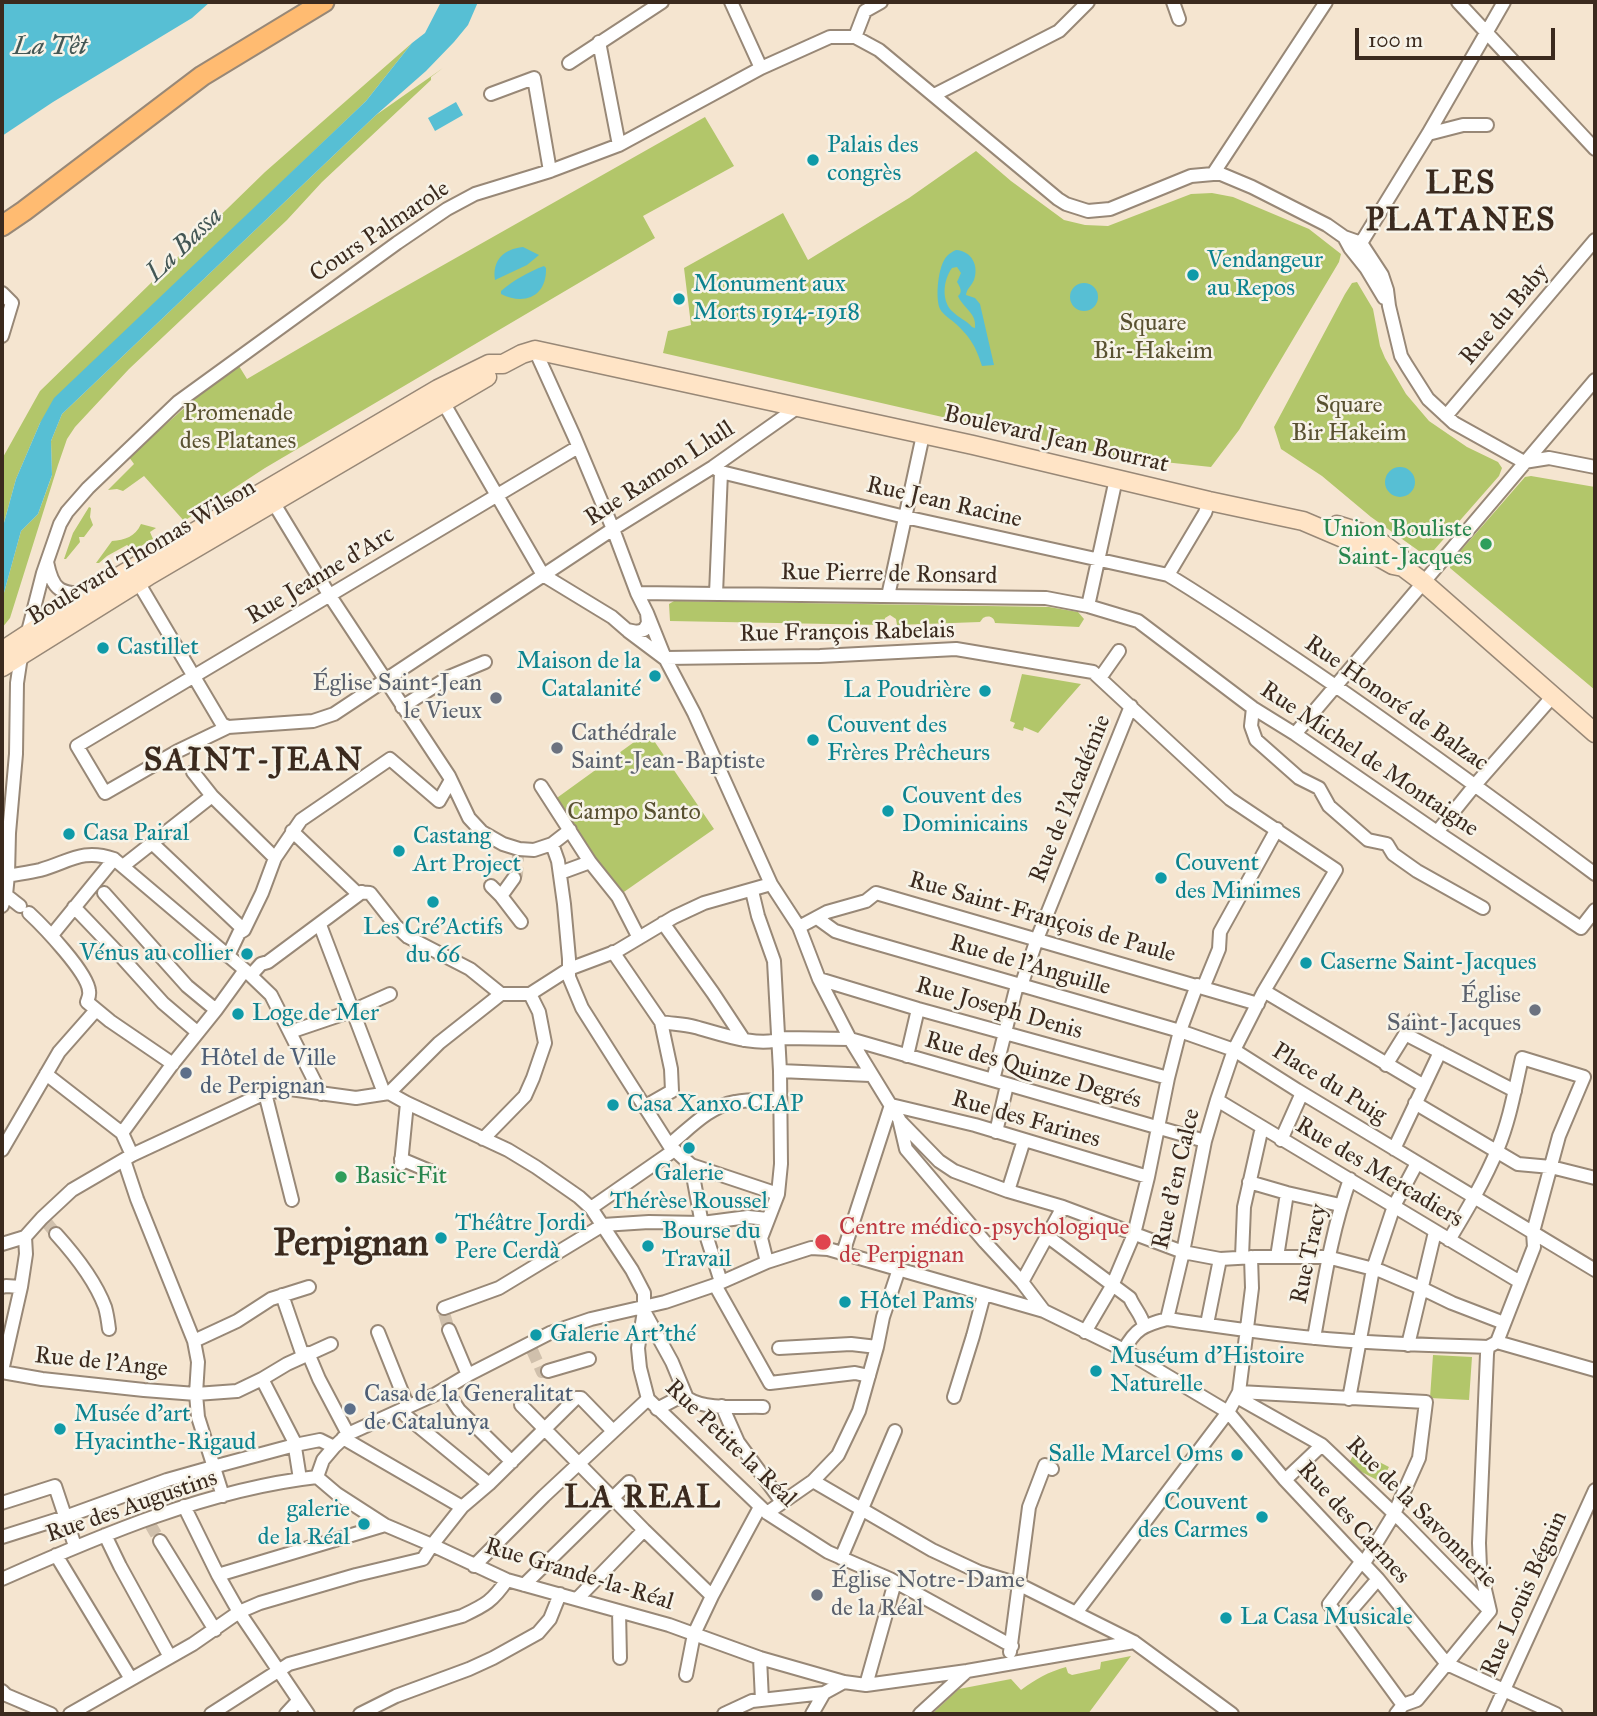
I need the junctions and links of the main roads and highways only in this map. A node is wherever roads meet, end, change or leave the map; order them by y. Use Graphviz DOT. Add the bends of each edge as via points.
graph roads {
  1 [pos="324,2"];
  2 [pos="2,226"];
  3 [pos="503,363"];
  4 [pos="798,407"];
  5 [pos="270,497"];
  6 [pos="23,645"];
  7 [pos="2,651"];
  8 [pos="2,667"];
  9 [pos="1595,733"];
  1 -- 2 [label="main road" via="202,76"];
  3 -- 4 [label="main road, Boulevard Thomas Wilson" via="536,350"];
  3 -- 5 [label="main road, Boulevard Thomas Wilson" via="496,372"];
  3 -- 5 [label="main road, Boulevard Thomas Wilson" via="489,364 438,389"];
  4 -- 9 [label="main road, Boulevard Jean Bourrat" via="1209,501 1303,521 1325,521 1372,536"];
  5 -- 6 [label="main road, Boulevard Thomas Wilson" via="138,582"];
  5 -- 6 [label="main road, Boulevard Thomas Wilson" via="89,594 54,615"];
  6 -- 7 [label="main road"];
  6 -- 8 [label="main road"];
}
